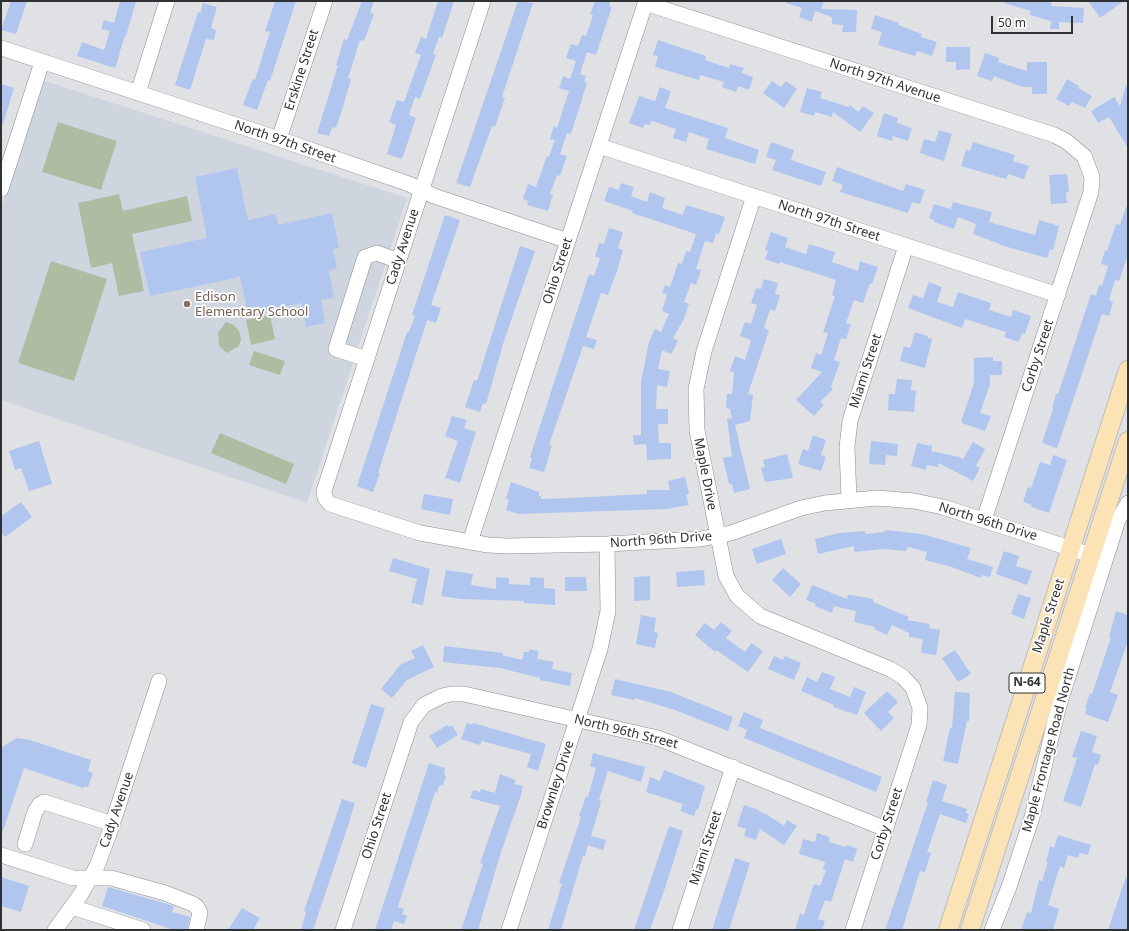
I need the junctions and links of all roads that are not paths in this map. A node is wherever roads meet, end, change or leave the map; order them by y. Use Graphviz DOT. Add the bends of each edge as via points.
graph roads {
  1 [pos="167,1"];
  2 [pos="325,1"];
  3 [pos="483,1"];
  4 [pos="645,2"];
  5 [pos="1,48"];
  6 [pos="42,62"];
  7 [pos="138,93"];
  8 [pos="279,139"];
  9 [pos="599,146"];
  10 [pos="1,189"];
  11 [pos="421,190"];
  12 [pos="1091,192"];
  13 [pos="754,196"];
  14 [pos="568,240"];
  15 [pos="906,246"];
  16 [pos="398,261"];
  17 [pos="1058,295"];
  18 [pos="367,359"];
  19 [pos="1128,370"];
  20 [pos="1107,435"];
  21 [pos="1128,442"];
  22 [pos="324,494"];
  23 [pos="849,500"];
  24 [pos="1128,503"];
  25 [pos="984,520"];
  26 [pos="718,536"];
  27 [pos="470,542"];
  28 [pos="607,544"];
  29 [pos="1071,548"];
  30 [pos="1091,555"];
  31 [pos="159,681"];
  32 [pos="920,717"];
  33 [pos="577,720"];
  34 [pos="411,722"];
  35 [pos="733,767"];
  36 [pos="113,824"];
  37 [pos="886,829"];
  38 [pos="25,844"];
  39 [pos="1,855"];
  40 [pos="90,878"];
  41 [pos="72,907"];
  42 [pos="55,930"];
  43 [pos="143,930"];
  44 [pos="196,930"];
  45 [pos="343,930"];
  46 [pos="509,930"];
  47 [pos="680,930"];
  48 [pos="853,930"];
  49 [pos="948,930"];
  50 [pos="970,930"];
  51 [pos="992,930"];
  1 -- 7 [label="street"];
  2 -- 8 [label="street, Erskine Street"];
  3 -- 11 [label="street, Cady Avenue"];
  4 -- 9 [label="street, Ohio Street"];
  4 -- 12 [label="street, North 97th Avenue" via="1066,141 1084,156 1090,167"];
  5 -- 6 [label="street, North 97th Street"];
  6 -- 7 [label="street, North 97th Street"];
  6 -- 10 [label="street"];
  7 -- 8 [label="street, North 97th Street"];
  8 -- 11 [label="street, North 97th Street"];
  9 -- 13 [label="street, North 97th Street"];
  9 -- 14 [label="street, Ohio Street"];
  11 -- 14 [label="street, North 97th Street"];
  11 -- 16 [label="street, Cady Avenue"];
  12 -- 17 [label="street, Corby Street"];
  13 -- 15 [label="street, North 97th Street"];
  13 -- 26 [label="street, Maple Drive" via="704,351 696,389 697,430"];
  14 -- 27 [label="street, Ohio Street"];
  15 -- 17 [label="street, North 97th Street"];
  15 -- 23 [label="street, Miami Street" via="850,421 847,447"];
  16 -- 18 [label="street, Cady Avenue"];
  16 -- 18 [label="street" via="377,253 366,257 336,349"];
  17 -- 25 [label="street, Corby Street"];
  18 -- 22 [label="street, Cady Avenue"];
  19 -- 20 [label="main road, Maple Street / N-64"];
  20 -- 21 [label="street"];
  20 -- 29 [label="main road, Maple Street / N-64"];
  21 -- 30 [label="main road, Maple Street / N-64"];
  22 -- 27 [label="street, North 96th Drive" via="330,504 339,508 420,533"];
  23 -- 25 [label="street, North 96th Drive" via="876,498 914,501"];
  23 -- 26 [label="street, North 96th Drive" via="801,508"];
  24 -- 51 [label="street, Maple Frontage Road North" via="1118,520 1059,705 1032,817"];
  25 -- 29 [label="street, North 96th Drive"];
  26 -- 28 [label="street, North 96th Drive" via="684,541"];
  26 -- 32 [label="street, Maple Drive" via="726,576 744,603 770,621 890,669 903,677 919,699"];
  27 -- 28 [label="street, North 96th Drive" via="508,546"];
  28 -- 33 [label="street, Brownley Drive" via="606,623"];
  29 -- 30 [label="street, North 96th Drive"];
  29 -- 49 [label="main road, Maple Street / N-64"];
  30 -- 50 [label="main road, Maple Street / N-64"];
  31 -- 36 [label="street, Cady Avenue"];
  32 -- 37 [label="street, Corby Street"];
  33 -- 34 [label="street, North 96th Street" via="464,694 451,694 424,704"];
  33 -- 35 [label="street, North 96th Street" via="658,738"];
  33 -- 46 [label="street, Brownley Drive"];
  34 -- 45 [label="street, Ohio Street"];
  35 -- 37 [label="street, North 96th Street"];
  35 -- 47 [label="street, Miami Street"];
  36 -- 38 [label="street" via="44,802 35,812"];
  36 -- 40 [label="street, Cady Avenue"];
  37 -- 48 [label="street, Corby Street"];
  39 -- 40 [label="street" via="72,878"];
  40 -- 41 [label="street, Cady Avenue"];
  40 -- 44 [label="street" via="111,878 165,893 193,904 200,913"];
  41 -- 42 [label="street, Cady Avenue"];
  41 -- 43 [label="street"];
}
